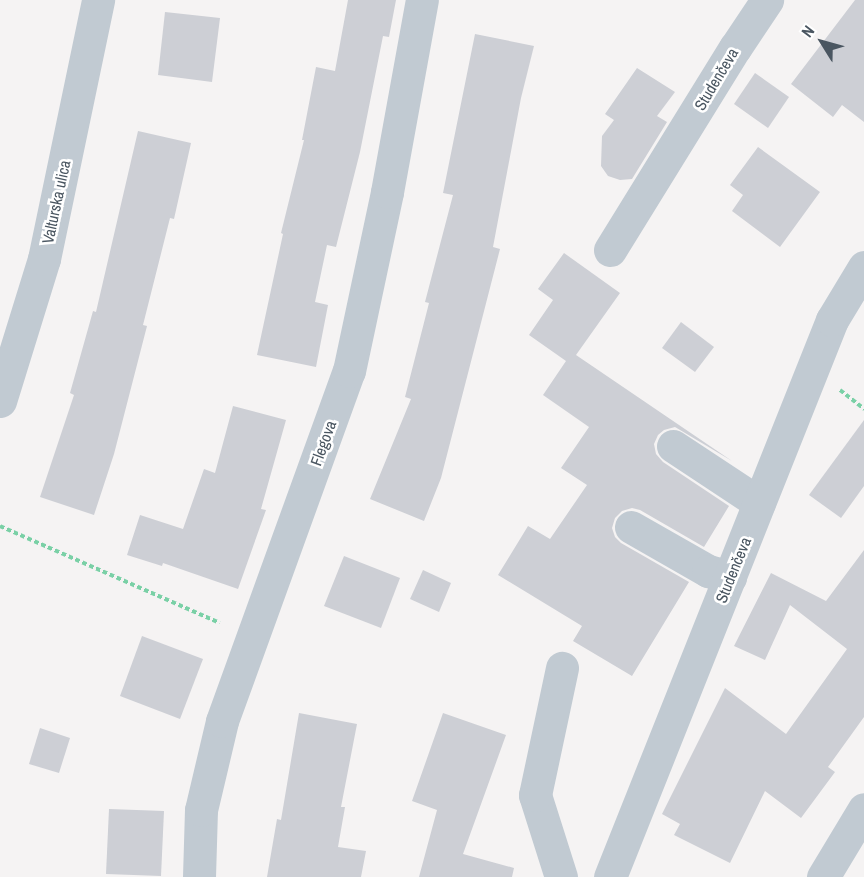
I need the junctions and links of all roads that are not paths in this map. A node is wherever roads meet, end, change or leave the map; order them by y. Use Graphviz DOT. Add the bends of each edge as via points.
graph roads {
  1 [pos="98,0"];
  2 [pos="422,0"];
  3 [pos="767,0"];
  4 [pos="610,250"];
  5 [pos="864,267"];
  6 [pos="0,401"];
  7 [pos="673,446"];
  8 [pos="759,503"];
  9 [pos="632,527"];
  10 [pos="730,578"];
  11 [pos="562,668"];
  12 [pos="864,809"];
  13 [pos="199,877"];
  14 [pos="561,877"];
  15 [pos="610,877"];
  16 [pos="823,877"];
  1 -- 6 [label="street, Valturska ulica" via="44,260"];
  2 -- 13 [label="street, Flegova" via="349,371 222,722 201,810"];
  3 -- 4 [label="street, Studenčeva"];
  5 -- 8 [label="street, Studenčeva" via="832,320"];
  7 -- 8 [label="street"];
  8 -- 10 [label="street, Studenčeva"];
  9 -- 10 [label="street" via="708,571"];
  10 -- 15 [label="street, Studenčeva"];
  11 -- 14 [label="street" via="535,795"];
  12 -- 16 [label="street"];
}
